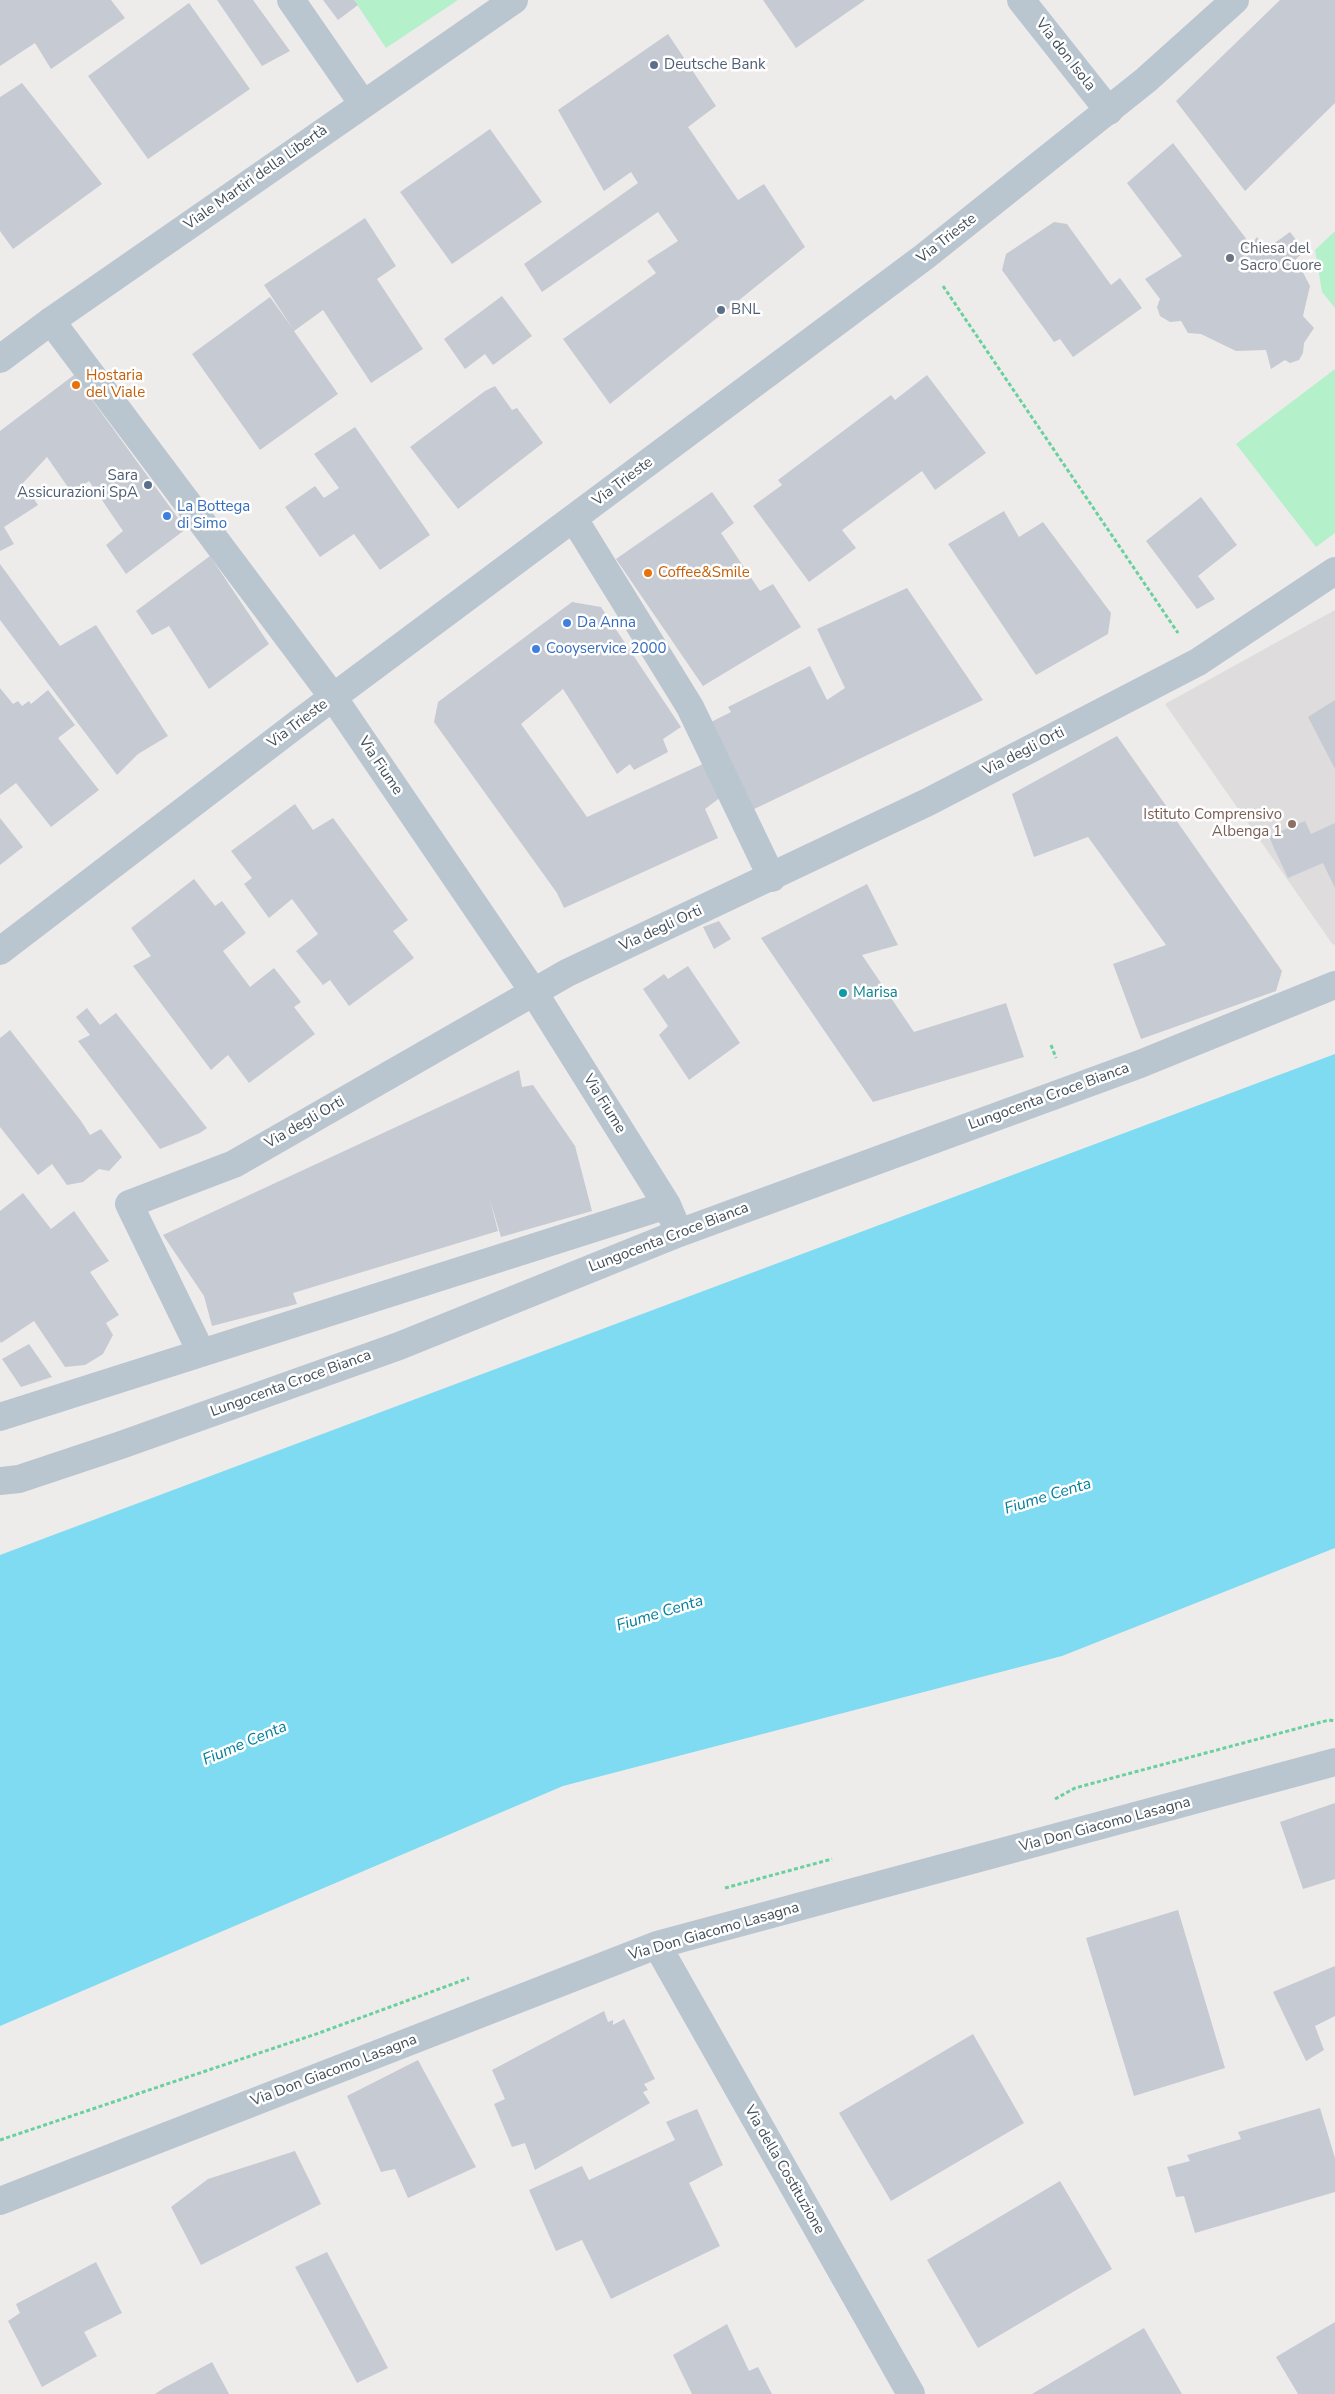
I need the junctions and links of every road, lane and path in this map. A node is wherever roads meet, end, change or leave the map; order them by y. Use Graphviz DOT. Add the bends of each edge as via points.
graph roads {
  1 [pos="290,0"];
  2 [pos="514,0"];
  3 [pos="1021,0"];
  4 [pos="1235,0"];
  5 [pos="363,104"];
  6 [pos="1109,110"];
  7 [pos="924,258"];
  8 [pos="51,320"];
  9 [pos="0,359"];
  10 [pos="574,519"];
  11 [pos="1335,571"];
  12 [pos="1198,662"];
  13 [pos="333,697"];
  14 [pos="772,878"];
  15 [pos="0,951"];
  16 [pos="1335,985"];
  17 [pos="533,992"];
  18 [pos="667,1205"];
  19 [pos="679,1233"];
  20 [pos="200,1352"];
  21 [pos="0,1417"];
  22 [pos="0,1481"];
  23 [pos="1335,1762"];
  24 [pos="657,1945"];
  25 [pos="0,2201"];
  26 [pos="911,2394"];
  1 -- 5 [label="street"];
  2 -- 5 [label="street, Viale Martiri della Libertà"];
  3 -- 6 [label="street, Via don Isola"];
  4 -- 6 [label="street, Via Trieste"];
  5 -- 8 [label="street, Viale Martiri della Libertà"];
  6 -- 7 [label="street, Via Trieste"];
  7 -- 10 [label="street, Via Trieste"];
  7 -- 12 [label="path"];
  8 -- 9 [label="street, Viale Martiri della Libertà"];
  8 -- 13 [label="street, Via Fiume"];
  10 -- 13 [label="street, Via Trieste"];
  10 -- 14 [label="street" via="690,707"];
  11 -- 12 [label="street, Via degli Orti"];
  12 -- 14 [label="street, Via degli Orti" via="928,802"];
  13 -- 15 [label="street, Via Trieste"];
  13 -- 17 [label="street, Via Fiume"];
  14 -- 17 [label="street, Via degli Orti" via="566,973"];
  16 -- 19 [label="street, Lungocenta Croce Bianca" via="1140,1064"];
  17 -- 18 [label="street, Via Fiume"];
  17 -- 20 [label="street, Via degli Orti" via="234,1164 129,1204"];
  18 -- 19 [label="street, Via Fiume"];
  18 -- 20 [label="street"];
  19 -- 22 [label="street, Lungocenta Croce Bianca" via="399,1346 121,1445 20,1479"];
  20 -- 21 [label="street"];
  23 -- 24 [label="street, Via Don Giacomo Lasagna"];
  24 -- 25 [label="street, Via Don Giacomo Lasagna"];
  24 -- 26 [label="street, Via della Costituzione"];
}
